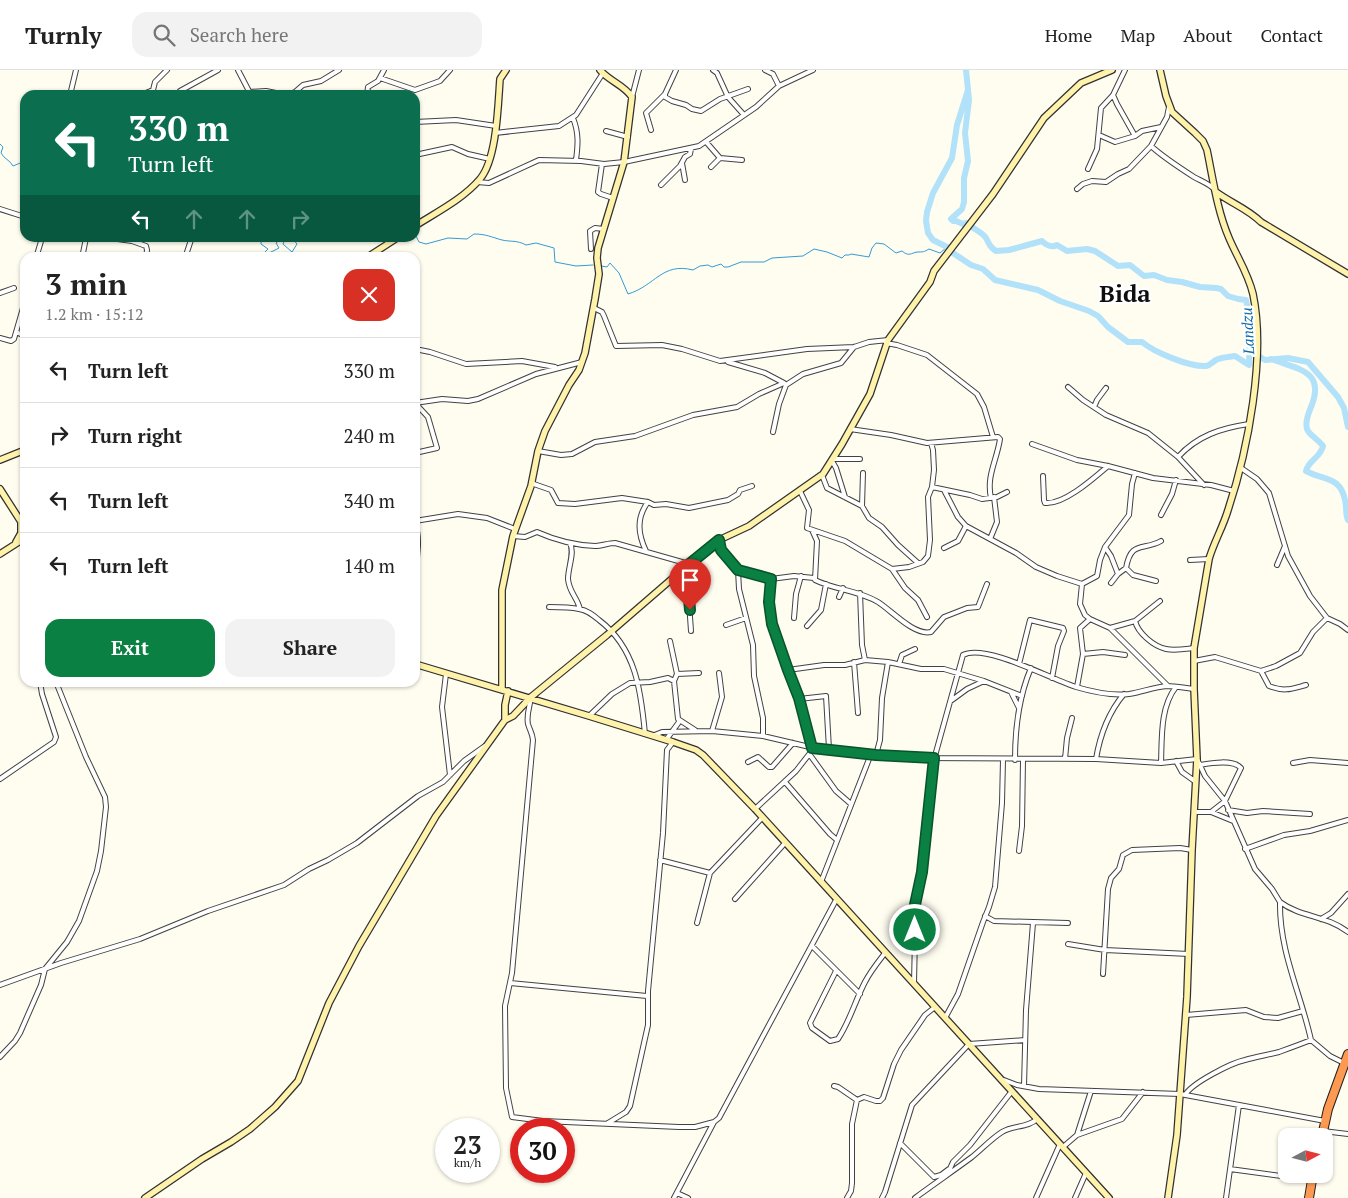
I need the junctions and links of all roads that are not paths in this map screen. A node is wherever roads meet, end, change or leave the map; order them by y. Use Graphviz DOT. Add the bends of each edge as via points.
graph roads {
  1 [pos="76,70"];
  2 [pos="167,70"];
  3 [pos="218,70"];
  4 [pos="238,70"];
  5 [pos="339,70"];
  6 [pos="384,70"];
  7 [pos="450,70"];
  8 [pos="506,70"];
  9 [pos="639,70"];
  10 [pos="676,70"];
  11 [pos="713,70"];
  12 [pos="765,70"];
  13 [pos="813,70"];
  14 [pos="1112,70"];
  15 [pos="1125,70"];
  16 [pos="1160,70"];
  17 [pos="601,72"];
  18 [pos="380,78"];
  19 [pos="779,86"];
  20 [pos="748,89"];
  21 [pos="71,90"];
  22 [pos="152,90"];
  23 [pos="182,90"];
  24 [pos="248,90"];
  25 [pos="299,90"];
  26 [pos="367,90"];
  27 [pos="665,94"];
  28 [pos="1113,95"];
  29 [pos="632,97"];
  30 [pos="728,97"];
  31 [pos="1169,107"];
  32 [pos="744,115"];
  33 [pos="573,118"];
  34 [pos="420,122"];
  35 [pos="1161,126"];
  36 [pos="495,130"];
  37 [pos="651,130"];
  38 [pos="606,132"];
  39 [pos="1099,135"];
  40 [pos="1134,136"];
  41 [pos="628,137"];
  42 [pos="707,143"];
  43 [pos="1151,146"];
  44 [pos="691,149"];
  45 [pos="420,155"];
  46 [pos="720,158"];
  47 [pos="490,160"];
  48 [pos="576,160"];
  49 [pos="742,160"];
  50 [pos="624,162"];
  51 [pos="682,163"];
  52 [pos="602,164"];
  53 [pos="712,167"];
  54 [pos="1088,169"];
  55 [pos="685,180"];
  56 [pos="476,182"];
  57 [pos="661,185"];
  58 [pos="1077,189"];
  59 [pos="1216,192"];
  60 [pos="613,198"];
  61 [pos="0,209"];
  62 [pos="20,215"];
  63 [pos="420,223"];
  64 [pos="604,229"];
  65 [pos="135,242"];
  66 [pos="391,242"];
  67 [pos="591,249"];
  68 [pos="147,252"];
  69 [pos="375,252"];
  70 [pos="1348,274"];
  71 [pos="14,288"];
  72 [pos="0,293"];
  73 [pos="594,308"];
  74 [pos="20,318"];
  75 [pos="16,332"];
  76 [pos="20,334"];
  77 [pos="0,338"];
  78 [pos="887,342"];
  79 [pos="854,347"];
  80 [pos="420,350"];
  81 [pos="727,361"];
  82 [pos="582,362"];
  83 [pos="557,368"];
  84 [pos="785,384"];
  85 [pos="1068,387"];
  86 [pos="1106,388"];
  87 [pos="420,402"];
  88 [pos="1094,407"];
  89 [pos="420,408"];
  90 [pos="1249,424"];
  91 [pos="850,429"];
  92 [pos="773,432"];
  93 [pos="993,437"];
  94 [pos="930,443"];
  95 [pos="1032,444"];
  96 [pos="538,451"];
  97 [pos="20,452"];
  98 [pos="420,453"];
  99 [pos="1178,457"];
  100 [pos="860,459"];
  101 [pos="0,460"];
  102 [pos="833,460"];
  103 [pos="1108,466"];
  104 [pos="1241,468"];
  105 [pos="863,473"];
  106 [pos="1136,473"];
  107 [pos="822,475"];
  108 [pos="1042,476"];
  109 [pos="1176,480"];
  110 [pos="531,483"];
  111 [pos="1204,485"];
  112 [pos="752,486"];
  113 [pos="932,488"];
  114 [pos="0,489"];
  115 [pos="944,490"];
  116 [pos="800,491"];
  117 [pos="1234,491"];
  118 [pos="1007,492"];
  119 [pos="845,497"];
  120 [pos="992,498"];
  121 [pos="648,502"];
  122 [pos="862,506"];
  123 [pos="1161,514"];
  124 [pos="20,520"];
  125 [pos="420,520"];
  126 [pos="966,526"];
  127 [pos="515,529"];
  128 [pos="812,530"];
  129 [pos="20,535"];
  130 [pos="513,536"];
  131 [pos="990,538"];
  132 [pos="719,540"];
  133 [pos="20,541"];
  134 [pos="1161,541"];
  135 [pos="570,543"];
  136 [pos="14,545"];
  137 [pos="1285,546"];
  138 [pos="1105,547"];
  139 [pos="944,548"];
  140 [pos="646,551"];
  141 [pos="0,554"];
  142 [pos="1209,559"];
  143 [pos="1190,560"];
  144 [pos="918,563"];
  145 [pos="689,564"];
  146 [pos="1277,565"];
  147 [pos="1126,568"];
  148 [pos="892,569"];
  149 [pos="682,570"];
  150 [pos="738,570"];
  151 [pos="1118,574"];
  152 [pos="801,576"];
  153 [pos="814,578"];
  154 [pos="771,579"];
  155 [pos="1156,581"];
  156 [pos="1111,583"];
  157 [pos="826,584"];
  158 [pos="987,584"];
  159 [pos="1082,584"];
  160 [pos="843,588"];
  161 [pos="860,593"];
  162 [pos="840,597"];
  163 [pos="1160,601"];
  164 [pos="549,607"];
  165 [pos="580,608"];
  166 [pos="927,616"];
  167 [pos="746,618"];
  168 [pos="794,618"];
  169 [pos="1327,618"];
  170 [pos="1090,619"];
  171 [pos="1135,621"];
  172 [pos="726,625"];
  173 [pos="807,626"];
  174 [pos="1110,628"];
  175 [pos="613,630"];
  176 [pos="1348,630"];
  177 [pos="691,631"];
  178 [pos="1348,636"];
  179 [pos="670,641"];
  180 [pos="1194,648"];
  181 [pos="915,649"];
  182 [pos="1083,654"];
  183 [pos="1125,655"];
  184 [pos="865,660"];
  185 [pos="1194,661"];
  186 [pos="854,662"];
  187 [pos="888,662"];
  188 [pos="899,664"];
  189 [pos="1019,664"];
  190 [pos="420,666"];
  191 [pos="1031,668"];
  192 [pos="788,670"];
  193 [pos="1261,671"];
  194 [pos="719,673"];
  195 [pos="958,673"];
  196 [pos="446,674"];
  197 [pos="677,674"];
  198 [pos="699,674"];
  199 [pos="1052,678"];
  200 [pos="674,681"];
  201 [pos="984,681"];
  202 [pos="638,683"];
  203 [pos="1306,685"];
  204 [pos="1168,686"];
  205 [pos="41,687"];
  206 [pos="58,687"];
  207 [pos="1176,687"];
  208 [pos="1077,688"];
  209 [pos="1194,689"];
  210 [pos="505,690"];
  211 [pos="1011,692"];
  212 [pos="1124,694"];
  213 [pos="1022,696"];
  214 [pos="531,697"];
  215 [pos="799,698"];
  216 [pos="951,700"];
  217 [pos="1020,709"];
  218 [pos="858,713"];
  219 [pos="589,716"];
  220 [pos="1072,718"];
  221 [pos="505,720"];
  222 [pos="679,722"];
  223 [pos="672,731"];
  224 [pos="696,731"];
  225 [pos="712,731"];
  226 [pos="645,734"];
  227 [pos="652,736"];
  228 [pos="763,736"];
  229 [pos="666,740"];
  230 [pos="673,742"];
  231 [pos="794,743"];
  232 [pos="486,745"];
  233 [pos="813,748"];
  234 [pos="829,749"];
  235 [pos="810,755"];
  236 [pos="874,755"];
  237 [pos="934,758"];
  238 [pos="1065,759"];
  239 [pos="1096,759"];
  240 [pos="1197,759"];
  241 [pos="1003,760"];
  242 [pos="1015,760"];
  243 [pos="1023,760"];
  244 [pos="748,762"];
  245 [pos="1176,762"];
  246 [pos="1161,763"];
  247 [pos="1293,763"];
  248 [pos="1348,763"];
  249 [pos="1200,765"];
  250 [pos="450,775"];
  251 [pos="0,779"];
  252 [pos="785,782"];
  253 [pos="1196,782"];
  254 [pos="1225,801"];
  255 [pos="851,804"];
  256 [pos="755,809"];
  257 [pos="1228,810"];
  258 [pos="1195,812"];
  259 [pos="1212,812"];
  260 [pos="1310,814"];
  261 [pos="762,818"];
  262 [pos="1348,820"];
  263 [pos="1233,821"];
  264 [pos="837,840"];
  265 [pos="785,844"];
  266 [pos="1245,849"];
  267 [pos="1019,850"];
  268 [pos="1192,850"];
  269 [pos="660,860"];
  270 [pos="710,873"];
  271 [pos="821,883"];
  272 [pos="1348,894"];
  273 [pos="735,899"];
  274 [pos="836,900"];
  275 [pos="1280,902"];
  276 [pos="986,916"];
  277 [pos="1322,918"];
  278 [pos="697,923"];
  279 [pos="1033,923"];
  280 [pos="1068,923"];
  281 [pos="1348,932"];
  282 [pos="1068,944"];
  283 [pos="812,946"];
  284 [pos="1105,950"];
  285 [pos="885,953"];
  286 [pos="1189,954"];
  287 [pos="45,969"];
  288 [pos="836,971"];
  289 [pos="1104,974"];
  290 [pos="914,983"];
  291 [pos="510,984"];
  292 [pos="0,985"];
  293 [pos="860,994"];
  294 [pos="648,996"];
  295 [pos="936,1007"];
  296 [pos="1303,1011"];
  297 [pos="1186,1015"];
  298 [pos="945,1018"];
  299 [pos="1025,1040"];
  300 [pos="1312,1040"];
  301 [pos="969,1044"];
  302 [pos="1348,1054"];
  303 [pos="0,1056"];
  304 [pos="1344,1063"];
  305 [pos="1002,1080"];
  306 [pos="834,1086"];
  307 [pos="1024,1086"];
  308 [pos="1091,1090"];
  309 [pos="1012,1091"];
  310 [pos="1143,1092"];
  311 [pos="1183,1094"];
  312 [pos="857,1100"];
  313 [pos="1239,1106"];
  314 [pos="1037,1119"];
  315 [pos="1325,1121"];
  316 [pos="714,1122"];
  317 [pos="606,1124"];
  318 [pos="1323,1128"];
  319 [pos="1333,1134"];
  320 [pos="1348,1134"];
  321 [pos="1077,1135"];
  322 [pos="900,1143"];
  323 [pos="1062,1146"];
  324 [pos="949,1169"];
  325 [pos="1230,1169"];
  326 [pos="1086,1173"];
  327 [pos="1278,1174"];
  328 [pos="947,1175"];
  329 [pos="1311,1183"];
  330 [pos="677,1193"];
  331 [pos="145,1198"];
  332 [pos="674,1198"];
  333 [pos="688,1198"];
  334 [pos="847,1198"];
  335 [pos="882,1198"];
  336 [pos="909,1198"];
  337 [pos="916,1198"];
  338 [pos="1036,1198"];
  339 [pos="1075,1198"];
  340 [pos="1109,1198"];
  341 [pos="1168,1198"];
  342 [pos="1226,1198"];
  343 [pos="1309,1198"];
  1 -- 21 [label="street"];
  2 -- 22 [label="street"];
  3 -- 23 [label="street"];
  4 -- 24 [label="street"];
  5 -- 25 [label="street"];
  6 -- 18 [label="street"];
  7 -- 18 [label="street" via="440,81 415,90"];
  8 -- 36 [label="street" via="500,79"];
  9 -- 29 [label="street"];
  10 -- 27 [label="street"];
  11 -- 30 [label="street"];
  12 -- 19 [label="street" via="773,74"];
  13 -- 19 [label="street"];
  14 -- 78 [label="street" via="1081,84 1044,118"];
  15 -- 28 [label="street"];
  16 -- 31 [label="street"];
  17 -- 29 [label="street"];
  17 -- 33 [label="street"];
  18 -- 26 [label="street"];
  19 -- 32 [label="street"];
  20 -- 30 [label="street"];
  27 -- 30 [label="street" via="668,99 696,111"];
  27 -- 37 [label="street" via="646,113"];
  28 -- 39 [label="street" via="1101,108"];
  28 -- 40 [label="street"];
  29 -- 41 [label="street"];
  30 -- 32 [label="street"];
  31 -- 35 [label="street"];
  31 -- 59 [label="street" via="1178,120 1203,141"];
  32 -- 42 [label="street"];
  33 -- 36 [label="street" via="553,128"];
  33 -- 48 [label="street" via="578,134"];
  34 -- 36 [label="street" via="456,120"];
  35 -- 40 [label="street"];
  35 -- 43 [label="street"];
  36 -- 47 [label="street"];
  38 -- 41 [label="street"];
  39 -- 40 [label="street" via="1115,142"];
  39 -- 54 [label="street"];
  41 -- 50 [label="street"];
  42 -- 44 [label="street"];
  42 -- 46 [label="street"];
  43 -- 58 [label="street" via="1129,169 1106,182 1092,181"];
  43 -- 59 [label="street"];
  44 -- 50 [label="street"];
  44 -- 51 [label="street"];
  45 -- 47 [label="street" via="452,148"];
  46 -- 49 [label="street"];
  46 -- 53 [label="street"];
  47 -- 56 [label="street"];
  48 -- 52 [label="street"];
  48 -- 56 [label="street" via="539,160 489,183"];
  50 -- 52 [label="street"];
  50 -- 60 [label="street"];
  51 -- 55 [label="street"];
  51 -- 57 [label="street"];
  52 -- 60 [label="street" via="598,192"];
  56 -- 63 [label="street" via="457,199"];
  59 -- 70 [label="street"];
  59 -- 90 [label="street" via="1221,217 1250,283 1255,312 1257,345"];
  60 -- 64 [label="street"];
  61 -- 62 [label="street"];
  64 -- 67 [label="street" via="590,231"];
  64 -- 73 [label="street" via="597,258 599,274"];
  65 -- 68 [label="street" via="146,246"];
  66 -- 69 [label="street"];
  71 -- 72 [label="street"];
  73 -- 81 [label="street" via="602,312 616,346 662,345 716,361"];
  73 -- 82 [label="street"];
  74 -- 75 [label="street"];
  75 -- 76 [label="street"];
  75 -- 77 [label="street" via="11,341"];
  78 -- 79 [label="street" via="870,342"];
  78 -- 91 [label="street" via="872,388"];
  78 -- 93 [label="street" via="927,356 977,394"];
  79 -- 81 [label="street" via="807,349"];
  79 -- 84 [label="street" via="842,363 803,374"];
  80 -- 83 [label="street" via="466,364 522,361"];
  81 -- 84 [label="street"];
  82 -- 83 [label="street"];
  82 -- 96 [label="street"];
  83 -- 87 [label="street" via="468,401 442,399"];
  84 -- 92 [label="street"];
  84 -- 96 [label="street" via="737,407 693,415 635,436 595,442 572,454"];
  85 -- 88 [label="street"];
  86 -- 88 [label="street"];
  88 -- 99 [label="street" via="1148,433"];
  89 -- 98 [label="street" via="428,417 437,448"];
  90 -- 99 [label="street" via="1201,437"];
  90 -- 104 [label="street"];
  91 -- 94 [label="street"];
  91 -- 102 [label="street"];
  93 -- 94 [label="street"];
  93 -- 120 [label="street" via="1000,439 990,472"];
  94 -- 113 [label="street" via="934,459"];
  95 -- 103 [label="street" via="1077,460"];
  96 -- 110 [label="street"];
  97 -- 101 [label="street"];
  99 -- 111 [label="street"];
  100 -- 102 [label="street"];
  102 -- 107 [label="street"];
  102 -- 119 [label="street"];
  103 -- 106 [label="street"];
  103 -- 108 [label="street" via="1085,485 1048,503 1044,500"];
  104 -- 117 [label="street"];
  104 -- 137 [label="street" via="1269,493"];
  105 -- 122 [label="street"];
  106 -- 109 [label="street"];
  106 -- 138 [label="street" via="1129,515"];
  107 -- 116 [label="street"];
  107 -- 119 [label="street" via="827,488"];
  109 -- 111 [label="street"];
  109 -- 123 [label="street"];
  110 -- 121 [label="street" via="551,490 558,503 622,498"];
  110 -- 127 [label="street"];
  111 -- 117 [label="street"];
  112 -- 121 [label="street" via="740,490 728,500 689,508"];
  113 -- 115 [label="street"];
  113 -- 144 [label="street" via="928,497 929,552 926,560"];
  114 -- 124 [label="street"];
  115 -- 120 [label="street" via="982,499"];
  115 -- 126 [label="street"];
  116 -- 128 [label="street" via="809,510 806,526"];
  116 -- 132 [label="street" via="749,526"];
  117 -- 142 [label="street"];
  118 -- 120 [label="street"];
  119 -- 122 [label="street"];
  120 -- 131 [label="street" via="997,522"];
  121 -- 140 [label="street" via="639,526"];
  122 -- 144 [label="street" via="869,518 882,526"];
  125 -- 127 [label="street" via="458,514 487,518"];
  126 -- 131 [label="street"];
  126 -- 139 [label="street" via="958,540"];
  127 -- 130 [label="street"];
  128 -- 148 [label="street" via="845,540"];
  128 -- 153 [label="street" via="817,541"];
  129 -- 136 [label="street"];
  130 -- 135 [label="street" via="525,537 537,532"];
  130 -- 210 [label="street" via="502,590"];
  131 -- 159 [label="street" via="1036,567"];
  132 -- 145 [label="street"];
  132 -- 150 [label="street" via="721,550"];
  133 -- 136 [label="street"];
  134 -- 147 [label="street" via="1135,548 1127,559"];
  135 -- 140 [label="street" via="597,546 615,543"];
  135 -- 165 [label="street" via="569,585"];
  136 -- 141 [label="street"];
  137 -- 146 [label="street"];
  137 -- 169 [label="street" via="1301,582"];
  138 -- 151 [label="street"];
  138 -- 159 [label="street" via="1097,576"];
  140 -- 145 [label="street"];
  142 -- 143 [label="street"];
  142 -- 180 [label="street"];
  144 -- 148 [label="street"];
  145 -- 149 [label="street"];
  147 -- 151 [label="street"];
  147 -- 155 [label="street" via="1133,575"];
  148 -- 166 [label="street"];
  149 -- 175 [label="street"];
  149 -- 177 [label="street" via="687,572"];
  150 -- 154 [label="street"];
  150 -- 167 [label="street"];
  151 -- 156 [label="street"];
  152 -- 153 [label="street"];
  152 -- 154 [label="street"];
  152 -- 168 [label="street"];
  153 -- 157 [label="street"];
  154 -- 192 [label="street" via="769,602 772,624"];
  157 -- 160 [label="street"];
  157 -- 173 [label="street" via="821,610"];
  158 -- 161 [label="street" via="978,607 944,616 927,633 908,625 877,601"];
  159 -- 170 [label="street" via="1081,607"];
  160 -- 161 [label="street"];
  160 -- 162 [label="street"];
  161 -- 184 [label="street"];
  163 -- 171 [label="street"];
  164 -- 165 [label="street"];
  165 -- 175 [label="street"];
  167 -- 172 [label="street"];
  167 -- 228 [label="street" via="753,645"];
  169 -- 176 [label="street"];
  169 -- 193 [label="street" via="1313,632 1300,653"];
  170 -- 174 [label="street"];
  170 -- 182 [label="street" via="1080,628"];
  171 -- 174 [label="street"];
  171 -- 180 [label="street" via="1145,636 1160,647 1169,650"];
  174 -- 204 [label="street"];
  175 -- 202 [label="street" via="624,647"];
  175 -- 214 [label="street"];
  176 -- 178 [label="street"];
  179 -- 197 [label="street"];
  180 -- 185 [label="street"];
  181 -- 188 [label="street" via="902,655"];
  182 -- 183 [label="street"];
  182 -- 208 [label="street"];
  184 -- 186 [label="street"];
  184 -- 187 [label="street"];
  185 -- 193 [label="street" via="1215,657"];
  185 -- 209 [label="street"];
  186 -- 192 [label="street"];
  186 -- 218 [label="street"];
  187 -- 188 [label="street"];
  187 -- 236 [label="street" via="880,740"];
  188 -- 195 [label="street"];
  189 -- 191 [label="street"];
  189 -- 195 [label="street" via="968,652 963,655"];
  189 -- 199 [label="street" via="1030,620 1063,628"];
  190 -- 196 [label="street"];
  191 -- 199 [label="street"];
  191 -- 213 [label="street"];
  192 -- 215 [label="street"];
  193 -- 203 [label="street" via="1269,686 1278,690"];
  194 -- 225 [label="street" via="722,698"];
  195 -- 201 [label="street"];
  195 -- 216 [label="street"];
  196 -- 210 [label="street"];
  196 -- 250 [label="street" via="442,707"];
  197 -- 198 [label="street"];
  197 -- 200 [label="street"];
  199 -- 208 [label="street"];
  200 -- 202 [label="street" via="668,678"];
  200 -- 222 [label="street"];
  201 -- 211 [label="street"];
  201 -- 216 [label="street"];
  202 -- 219 [label="street" via="620,688"];
  202 -- 226 [label="street"];
  204 -- 207 [label="street"];
  204 -- 212 [label="street"];
  205 -- 251 [label="street" via="56,737 54,742"];
  206 -- 287 [label="street" via="104,793 106,807 97,871 79,921"];
  207 -- 209 [label="street"];
  207 -- 246 [label="street" via="1166,707"];
  208 -- 212 [label="street"];
  209 -- 240 [label="street"];
  210 -- 214 [label="street"];
  210 -- 221 [label="street"];
  211 -- 213 [label="street"];
  211 -- 217 [label="street"];
  212 -- 239 [label="street" via="1109,715"];
  213 -- 217 [label="street"];
  214 -- 219 [label="street"];
  214 -- 221 [label="street"];
  214 -- 291 [label="street" via="528,724 533,740 529,797"];
  215 -- 233 [label="street"];
  215 -- 234 [label="street" via="826,696"];
  216 -- 237 [label="street"];
  217 -- 242 [label="street"];
  219 -- 226 [label="street"];
  220 -- 238 [label="street"];
  221 -- 232 [label="street"];
  222 -- 223 [label="street"];
  222 -- 224 [label="street"];
  223 -- 224 [label="street"];
  223 -- 227 [label="street"];
  223 -- 229 [label="street"];
  224 -- 225 [label="street"];
  225 -- 228 [label="street"];
  226 -- 227 [label="street"];
  227 -- 229 [label="street"];
  228 -- 231 [label="street"];
  229 -- 230 [label="street"];
  230 -- 256 [label="street" via="703,755"];
  230 -- 269 [label="street" via="667,750"];
  231 -- 233 [label="street"];
  231 -- 244 [label="street" via="772,767 758,757"];
  232 -- 250 [label="street"];
  232 -- 331 [label="street" via="417,847 359,946 329,1003 298,1081 250,1129"];
  233 -- 234 [label="street"];
  233 -- 235 [label="street"];
  234 -- 236 [label="street"];
  235 -- 252 [label="street"];
  235 -- 255 [label="street" via="836,791"];
  236 -- 237 [label="street"];
  236 -- 255 [label="street"];
  237 -- 241 [label="street"];
  237 -- 290 [label="street" via="923,864 913,914"];
  238 -- 239 [label="street"];
  238 -- 243 [label="street"];
  239 -- 246 [label="street"];
  240 -- 245 [label="street"];
  240 -- 249 [label="street"];
  240 -- 253 [label="street"];
  241 -- 242 [label="street"];
  241 -- 276 [label="street" via="995,884"];
  242 -- 243 [label="street"];
  243 -- 267 [label="street"];
  245 -- 246 [label="street"];
  245 -- 253 [label="street" via="1182,772"];
  247 -- 248 [label="street" via="1310,760"];
  249 -- 254 [label="street"];
  249 -- 254 [label="street" via="1217,762 1240,767"];
  250 -- 287 [label="street" via="357,843 284,885 140,939"];
  252 -- 256 [label="street"];
  252 -- 264 [label="street"];
  253 -- 258 [label="street"];
  254 -- 257 [label="street"];
  254 -- 259 [label="street"];
  255 -- 264 [label="street"];
  256 -- 261 [label="street"];
  257 -- 260 [label="street"];
  257 -- 263 [label="street"];
  258 -- 259 [label="street"];
  258 -- 268 [label="street"];
  259 -- 263 [label="street"];
  261 -- 265 [label="street"];
  261 -- 270 [label="street"];
  262 -- 266 [label="street" via="1284,835"];
  263 -- 266 [label="street"];
  264 -- 271 [label="street"];
  265 -- 271 [label="street"];
  265 -- 273 [label="street"];
  266 -- 275 [label="street" via="1255,869"];
  268 -- 284 [label="street" via="1132,850 1123,855 1108,889"];
  268 -- 286 [label="street"];
  269 -- 270 [label="street"];
  269 -- 294 [label="street"];
  270 -- 278 [label="street"];
  271 -- 274 [label="street"];
  272 -- 277 [label="street" via="1332,913"];
  274 -- 283 [label="street"];
  274 -- 285 [label="street"];
  275 -- 277 [label="street" via="1290,910"];
  275 -- 296 [label="street" via="1288,964"];
  276 -- 279 [label="street" via="994,921"];
  276 -- 298 [label="street" via="958,994"];
  277 -- 281 [label="street"];
  279 -- 280 [label="street"];
  279 -- 299 [label="street"];
  282 -- 284 [label="street"];
  283 -- 288 [label="street"];
  283 -- 316 [label="street"];
  284 -- 286 [label="street"];
  284 -- 289 [label="street"];
  285 -- 290 [label="street"];
  285 -- 293 [label="street"];
  286 -- 297 [label="street"];
  287 -- 292 [label="street"];
  287 -- 303 [label="street" via="20,1033"];
  288 -- 293 [label="street"];
  288 -- 293 [label="street" via="810,1023 812,1028 830,1041 838,1039"];
  290 -- 295 [label="street"];
  291 -- 294 [label="street"];
  291 -- 317 [label="street" via="505,1006 506,1088 512,1116"];
  294 -- 317 [label="street" via="648,1025 630,1106"];
  295 -- 298 [label="street"];
  295 -- 312 [label="street" via="926,1015 901,1050 880,1101 864,1097"];
  296 -- 297 [label="street" via="1278,1018 1246,1010"];
  296 -- 300 [label="street"];
  297 -- 311 [label="street"];
  298 -- 301 [label="street"];
  299 -- 301 [label="street"];
  299 -- 307 [label="street"];
  300 -- 304 [label="street"];
  300 -- 311 [label="street" via="1233,1064"];
  301 -- 305 [label="street"];
  301 -- 322 [label="street" via="914,1101"];
  302 -- 304 [label="highway"];
  304 -- 315 [label="highway"];
  305 -- 307 [label="street"];
  305 -- 309 [label="street"];
  306 -- 312 [label="street"];
  307 -- 308 [label="street"];
  308 -- 310 [label="street"];
  308 -- 321 [label="street"];
  309 -- 314 [label="street"];
  309 -- 324 [label="street"];
  310 -- 311 [label="street"];
  310 -- 321 [label="street" via="1122,1118"];
  311 -- 313 [label="street"];
  311 -- 341 [label="street"];
  312 -- 334 [label="street" via="852,1124 852,1183"];
  313 -- 315 [label="street"];
  313 -- 325 [label="street"];
  314 -- 323 [label="street"];
  314 -- 328 [label="street" via="1004,1130"];
  315 -- 318 [label="highway"];
  316 -- 317 [label="street" via="689,1128"];
  316 -- 330 [label="street"];
  319 -- 320 [label="street"];
  321 -- 323 [label="street"];
  322 -- 324 [label="street" via="934,1178"];
  322 -- 335 [label="street"];
  323 -- 326 [label="street"];
  323 -- 338 [label="street"];
  324 -- 328 [label="street"];
  325 -- 327 [label="street"];
  325 -- 342 [label="street"];
  326 -- 339 [label="street"];
  326 -- 340 [label="street"];
  328 -- 337 [label="street"];
  329 -- 343 [label="highway"];
  330 -- 332 [label="street"];
  330 -- 333 [label="street"];
  336 -- 337 [label="street"];
}
